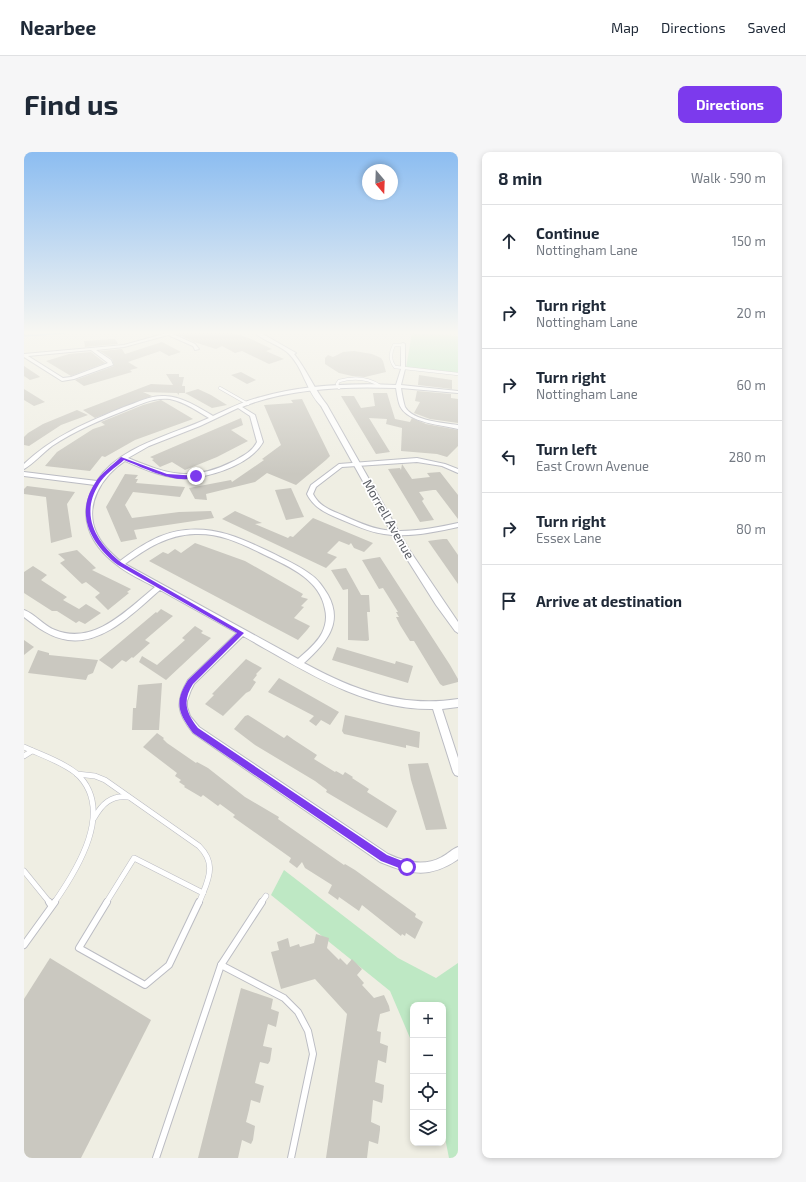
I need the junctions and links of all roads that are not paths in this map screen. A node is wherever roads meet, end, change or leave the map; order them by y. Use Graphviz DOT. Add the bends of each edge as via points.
graph roads {
  1 [pos="311,380"];
  2 [pos="347,380"];
  3 [pos="363,380"];
  4 [pos="400,380"];
  5 [pos="380,386"];
  6 [pos="398,387"];
  7 [pos="220,388"];
  8 [pos="317,388"];
  9 [pos="338,388"];
  10 [pos="458,392"];
  11 [pos="248,404"];
  12 [pos="239,407"];
  13 [pos="212,418"];
  14 [pos="458,427"];
  15 [pos="123,458"];
  16 [pos="358,464"];
  17 [pos="24,467"];
  18 [pos="458,471"];
  19 [pos="24,474"];
  20 [pos="97,483"];
  21 [pos="458,525"];
  22 [pos="396,533"];
  23 [pos="120,564"];
  24 [pos="159,587"];
  25 [pos="24,613"];
  26 [pos="458,629"];
  27 [pos="241,633"];
  28 [pos="299,663"];
  29 [pos="458,703"];
  30 [pos="436,705"];
  31 [pos="24,747"];
  32 [pos="32,751"];
  33 [pos="24,756"];
  34 [pos="458,772"];
  35 [pos="77,774"];
  36 [pos="131,798"];
  37 [pos="93,820"];
  38 [pos="458,852"];
  39 [pos="24,870"];
  40 [pos="204,893"];
  41 [pos="266,896"];
  42 [pos="51,905"];
  43 [pos="24,945"];
  44 [pos="221,966"];
  45 [pos="156,1158"];
  46 [pos="291,1158"];
  1 -- 8 [label="street, Morrell Avenue"];
  2 -- 9 [label="lane" via="339,381"];
  3 -- 5 [label="lane" via="372,381"];
  4 -- 6 [label="street"];
  5 -- 6 [label="street"];
  5 -- 9 [label="street"];
  6 -- 10 [label="street"];
  6 -- 14 [label="street" via="403,407 410,415"];
  7 -- 11 [label="lane"];
  8 -- 9 [label="street"];
  8 -- 11 [label="street" via="272,395"];
  8 -- 16 [label="street, Morrell Avenue" via="317,398 324,405"];
  11 -- 12 [label="street"];
  12 -- 13 [label="street"];
  12 -- 15 [label="street" via="252,415 260,442 257,450 245,458 212,472 182,478 166,475"];
  13 -- 15 [label="street"];
  13 -- 17 [label="street" via="179,399 160,397 148,400 78,427 36,454"];
  15 -- 20 [label="street"];
  16 -- 18 [label="street" via="417,460"];
  16 -- 22 [label="street, Morrell Avenue"];
  16 -- 22 [label="street" via="341,465 318,482 310,494 313,500 318,507 354,522 383,532"];
  19 -- 20 [label="street"];
  20 -- 23 [label="street" via="91,498 90,527 106,553"];
  21 -- 22 [label="street"];
  22 -- 26 [label="street, Morrell Avenue" via="430,590"];
  23 -- 24 [label="street"];
  23 -- 28 [label="street" via="146,545 164,537 184,532 205,532 224,535 298,569 313,579 330,608 329,626 319,643"];
  24 -- 25 [label="street" via="109,627 94,635 77,638 63,636 52,632"];
  24 -- 27 [label="street"];
  27 -- 28 [label="street"];
  27 -- 38 [label="street" via="185,691 182,705 186,719 196,730 384,858 407,867 431,867 451,859"];
  28 -- 30 [label="street" via="328,680 369,696 412,704"];
  29 -- 30 [label="street"];
  30 -- 34 [label="street"];
  31 -- 32 [label="lane"];
  32 -- 33 [label="lane"];
  32 -- 35 [label="lane"];
  35 -- 36 [label="lane" via="105,780"];
  35 -- 37 [label="lane" via="83,780 93,802"];
  36 -- 37 [label="lane" via="116,796 106,800"];
  36 -- 40 [label="lane" via="205,852 211,870"];
  37 -- 42 [label="lane" via="87,848 78,866"];
  39 -- 42 [label="lane"];
  40 -- 40 [label="lane" via="168,965 146,985 79,948 134,858"];
  41 -- 44 [label="lane"];
  42 -- 43 [label="lane"];
  44 -- 45 [label="lane"];
  44 -- 46 [label="lane" via="284,998 298,1012 308,1031 313,1054"];
}
